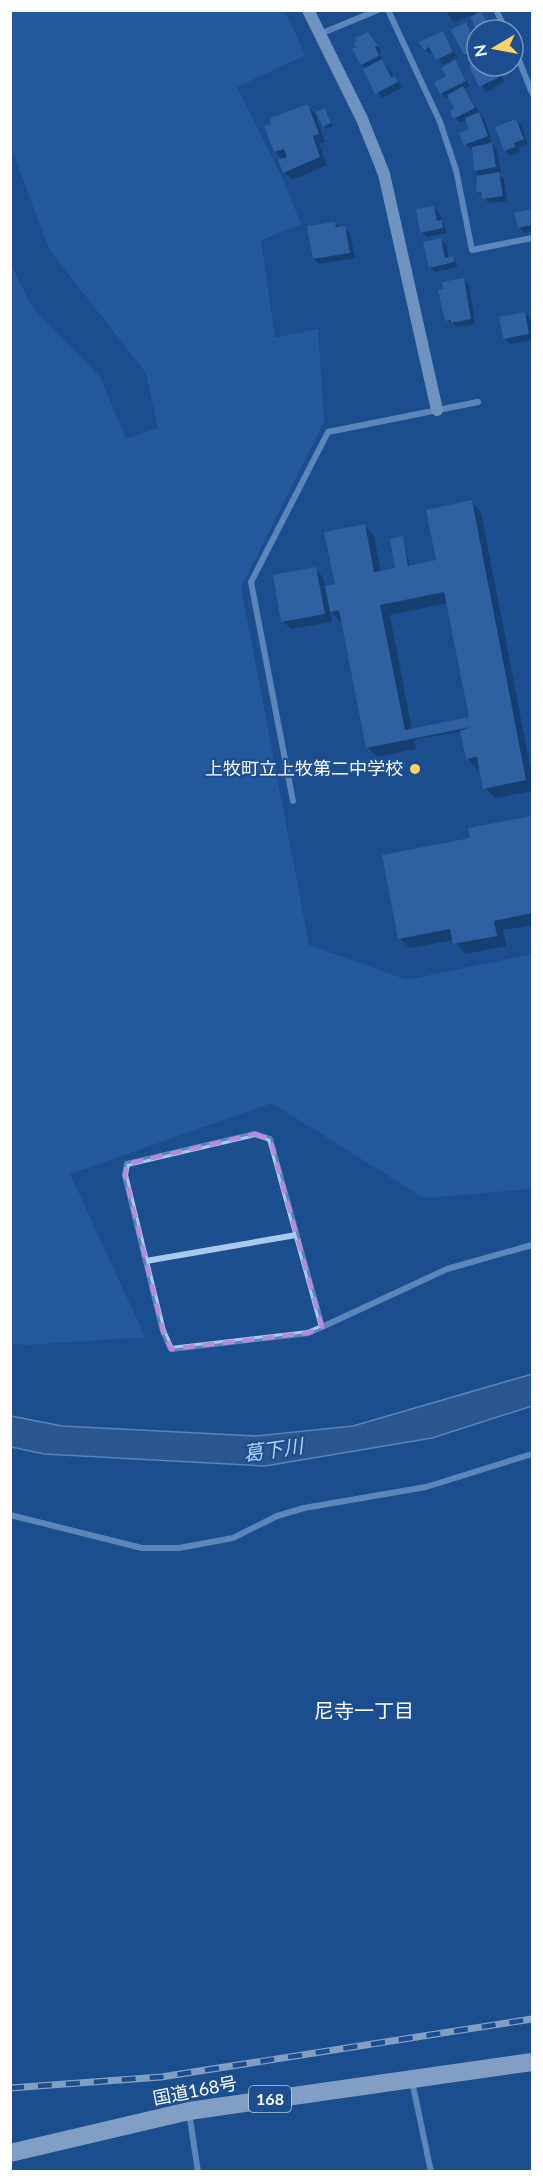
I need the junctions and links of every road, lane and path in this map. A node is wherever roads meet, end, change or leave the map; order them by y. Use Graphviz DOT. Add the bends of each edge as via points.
graph roads {
  1 [pos="308,10"];
  2 [pos="378,10"];
  3 [pos="388,10"];
  4 [pos="320,34"];
  5 [pos="525,75"];
  6 [pos="532,93"];
  7 [pos="531,239"];
  8 [pos="532,248"];
  9 [pos="478,402"];
  10 [pos="437,410"];
  11 [pos="293,801"];
  12 [pos="296,1236"];
  13 [pos="532,1245"];
  14 [pos="146,1261"];
  15 [pos="322,1326"];
  16 [pos="532,1454"];
  17 [pos="10,1515"];
  18 [pos="532,2062"];
  19 [pos="411,2078"];
  20 [pos="189,2111"];
  21 [pos="10,2154"];
  22 [pos="198,2172"];
  23 [pos="431,2172"];
  1 -- 4 [label="street"];
  2 -- 4 [label="street"];
  3 -- 7 [label="street" via="440,122 456,170 472,250"];
  4 -- 10 [label="street" via="362,119 387,182"];
  5 -- 6 [label="street"];
  7 -- 8 [label="street"];
  9 -- 10 [label="street"];
  10 -- 11 [label="street" via="328,432 250,582"];
  12 -- 14 [label="street"];
  12 -- 14 [label="street" via="270,1139 255,1134 127,1164 125,1175"];
  12 -- 15 [label="street"];
  13 -- 15 [label="street" via="447,1269"];
  14 -- 15 [label="street" via="171,1349 308,1333"];
  16 -- 17 [label="street" via="426,1486 304,1508 277,1516 233,1538 179,1548 142,1548"];
  18 -- 19 [label="highway, 国道168号 / 168"];
  19 -- 20 [label="highway, 国道168号 / 168"];
  19 -- 23 [label="street"];
  20 -- 21 [label="highway, 国道168号 / 168"];
  20 -- 22 [label="street"];
}
